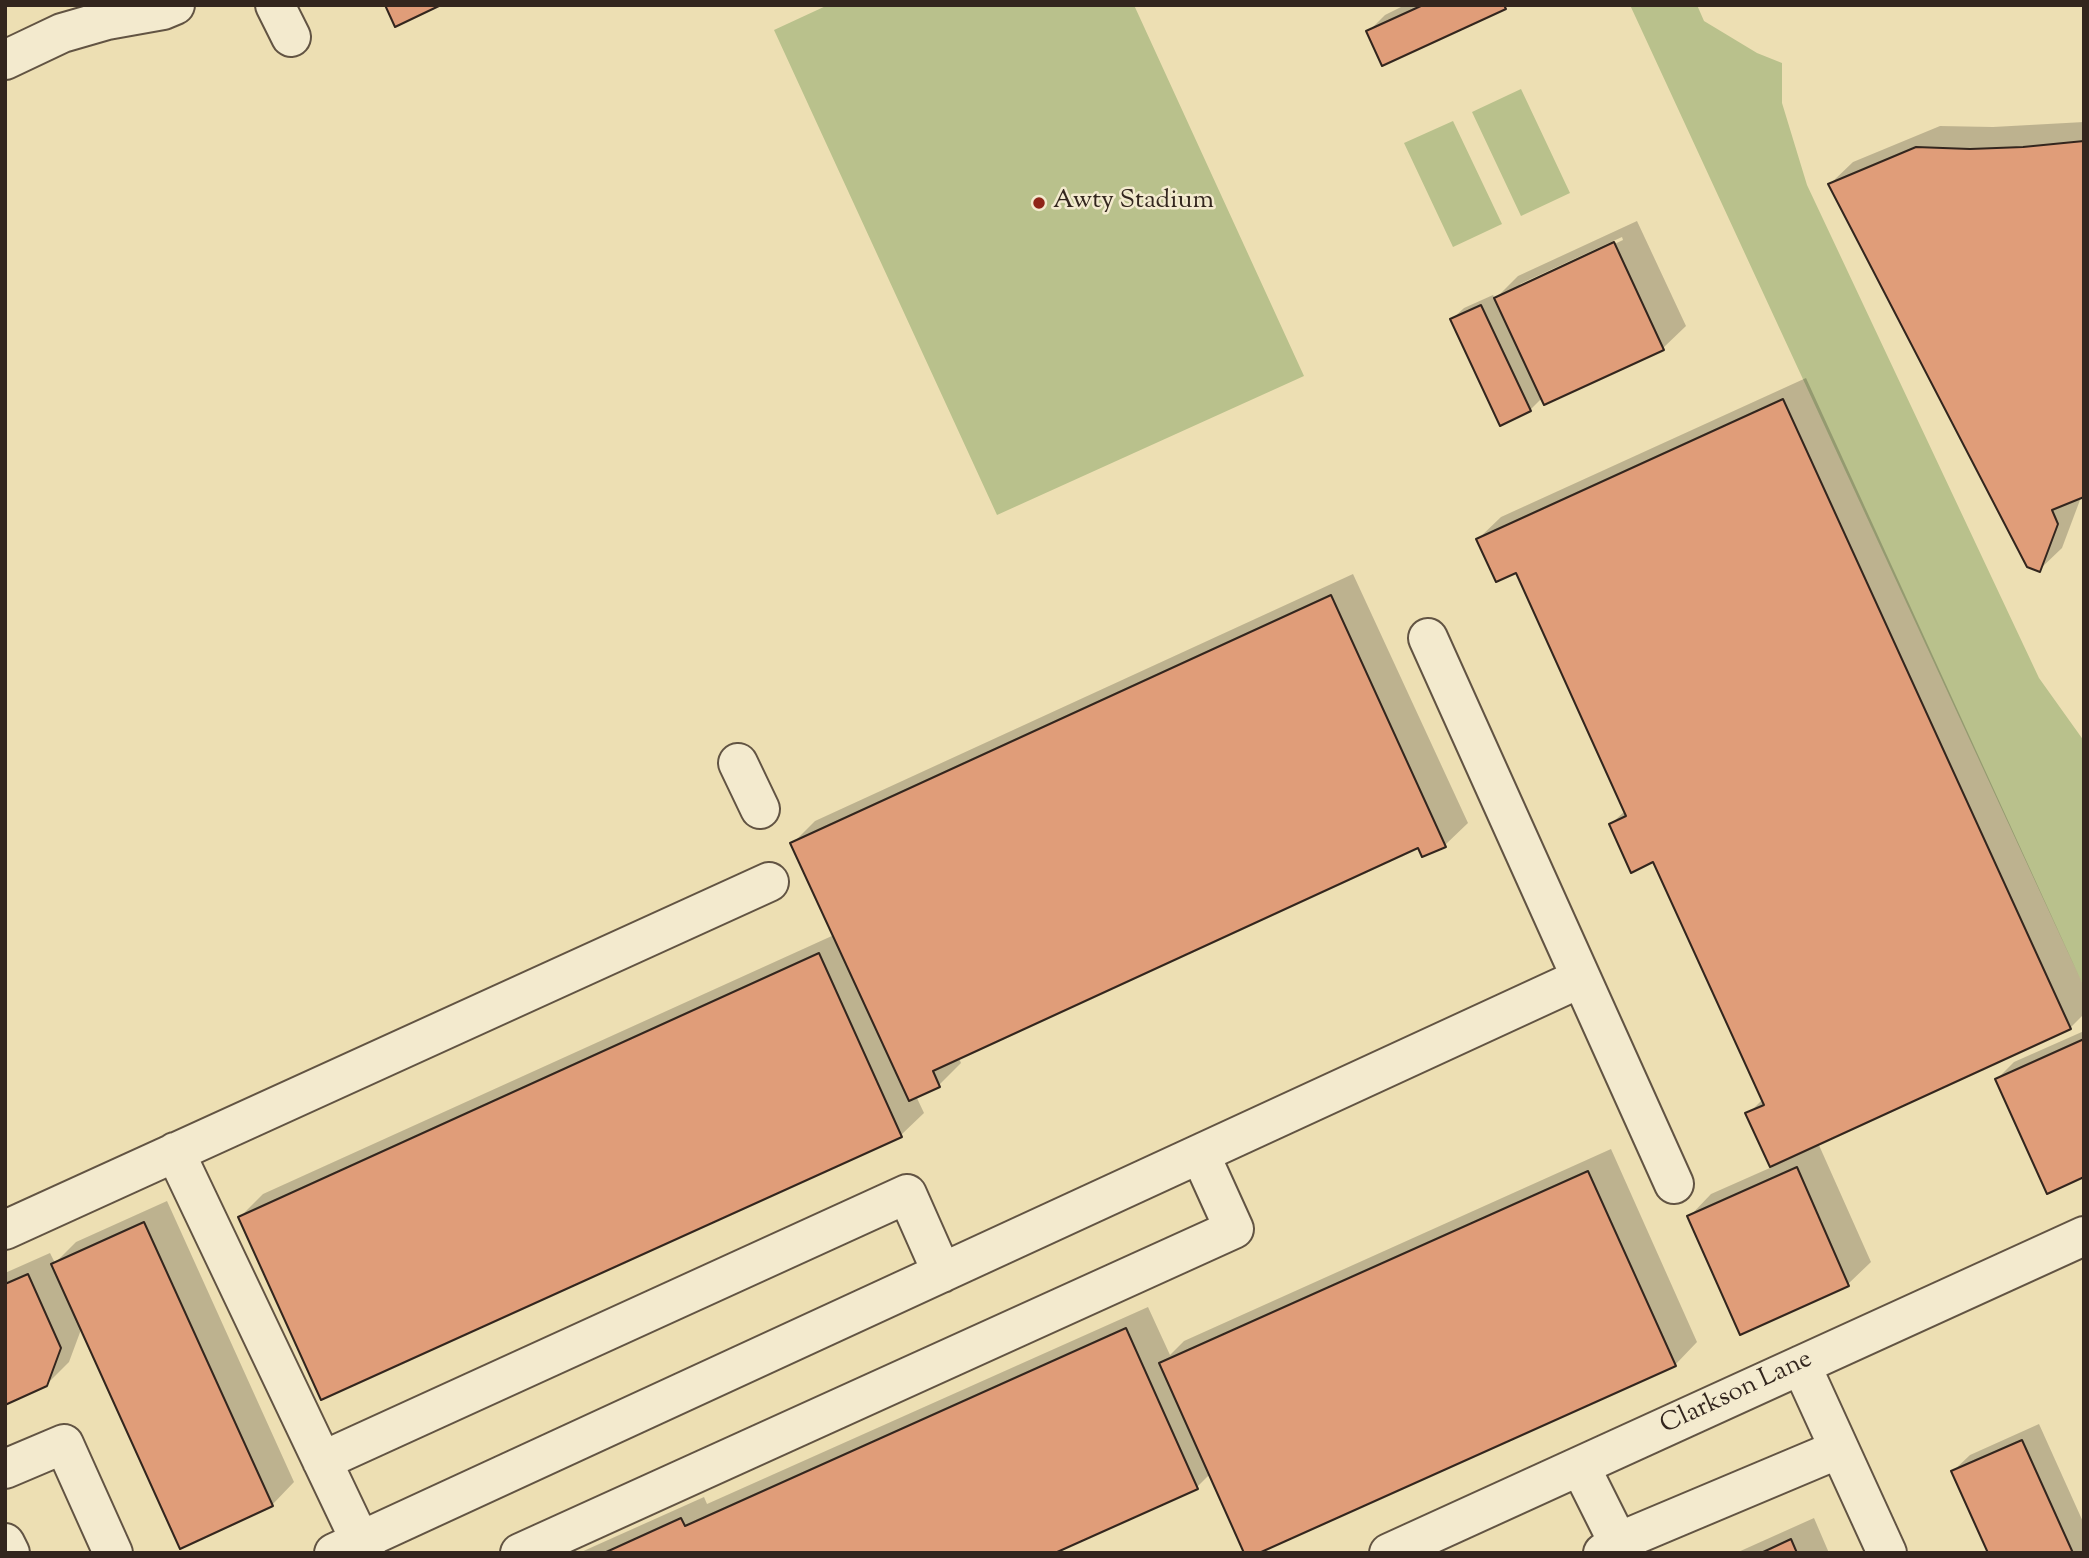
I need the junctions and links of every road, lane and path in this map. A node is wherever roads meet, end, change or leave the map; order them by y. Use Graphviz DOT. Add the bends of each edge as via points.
graph roads {
  1 [pos="175,5"];
  2 [pos="5,60"];
  3 [pos="1428,638"];
  4 [pos="738,762"];
  5 [pos="760,809"];
  6 [pos="769,882"];
  7 [pos="1581,978"];
  8 [pos="175,1152"];
  9 [pos="1200,1154"];
  10 [pos="1674,1184"];
  11 [pos="5,1230"];
  12 [pos="2084,1236"];
  13 [pos="942,1273"];
  14 [pos="1801,1365"];
  15 [pos="1839,1449"];
  16 [pos="322,1461"];
  17 [pos="1580,1466"];
  18 [pos="5,1469"];
  19 [pos="5,1543"];
  20 [pos="1610,1547"];
  21 [pos="353,1549"];
  22 [pos="10,1553"];
  23 [pos="113,1553"];
  24 [pos="520,1553"];
  25 [pos="1389,1553"];
  26 [pos="1887,1553"];
  1 -- 2 [label="street" via="62,33"];
  3 -- 7 [label="street"];
  4 -- 5 [label="street"];
  6 -- 8 [label="street"];
  7 -- 9 [label="street"];
  7 -- 10 [label="street"];
  8 -- 11 [label="street"];
  8 -- 16 [label="street"];
  9 -- 13 [label="street"];
  9 -- 24 [label="street" via="1234,1229"];
  12 -- 14 [label="street, Clarkson Lane"];
  13 -- 16 [label="street" via="907,1194"];
  13 -- 21 [label="street"];
  14 -- 15 [label="street"];
  14 -- 17 [label="street, Clarkson Lane"];
  15 -- 20 [label="street"];
  15 -- 26 [label="street"];
  16 -- 21 [label="street"];
  17 -- 20 [label="street"];
  17 -- 25 [label="street, Clarkson Lane"];
  18 -- 23 [label="street" via="64,1444"];
  19 -- 22 [label="street"];
}
